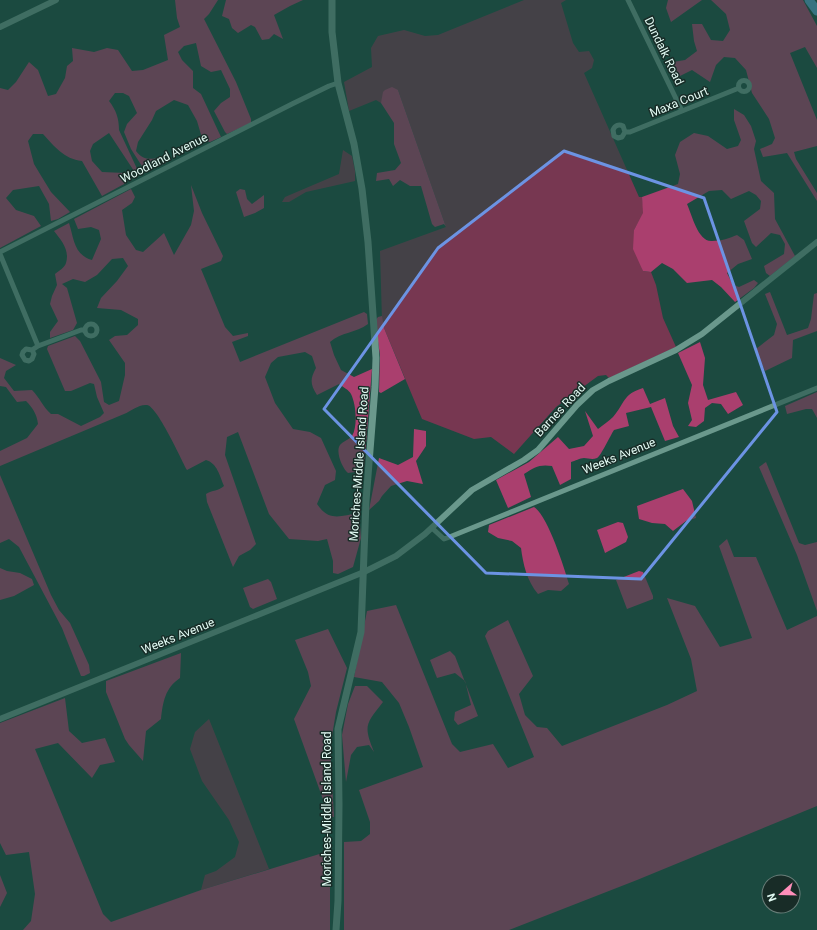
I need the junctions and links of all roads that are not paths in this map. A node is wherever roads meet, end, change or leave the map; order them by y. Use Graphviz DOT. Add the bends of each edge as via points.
graph roads {
  1 [pos="56,0"];
  2 [pos="332,0"];
  3 [pos="628,0"];
  4 [pos="809,0"];
  5 [pos="817,11"];
  6 [pos="0,27"];
  7 [pos="338,83"];
  8 [pos="739,88"];
  9 [pos="682,111"];
  10 [pos="625,132"];
  11 [pos="817,242"];
  12 [pos="0,253"];
  13 [pos="85,330"];
  14 [pos="38,346"];
  15 [pos="32,350"];
  16 [pos="817,388"];
  17 [pos="432,528"];
  18 [pos="364,572"];
  19 [pos="0,719"];
  20 [pos="336,930"];
  1 -- 6 [label="street"];
  2 -- 7 [label="main road, Moriches-Middle Island Road" via="332,32"];
  3 -- 9 [label="street, Dundalk Road"];
  4 -- 5 [label="highway"];
  7 -- 12 [label="street, Woodland Avenue"];
  7 -- 18 [label="main road, Moriches-Middle Island Road" via="360,173 376,350"];
  8 -- 9 [label="street, Maxa Court"];
  9 -- 10 [label="street, Maxa Court"];
  11 -- 17 [label="street, Barnes Road" via="702,334 676,350 594,390 576,405 538,450 472,490"];
  12 -- 14 [label="street"];
  13 -- 14 [label="street"];
  14 -- 15 [label="street"];
  16 -- 17 [label="street, Weeks Avenue" via="447,538 444,539"];
  17 -- 18 [label="street, Barnes Road" via="396,556"];
  18 -- 19 [label="street, Weeks Avenue"];
  18 -- 20 [label="main road, Moriches-Middle Island Road" via="361,632 338,728"];
}
